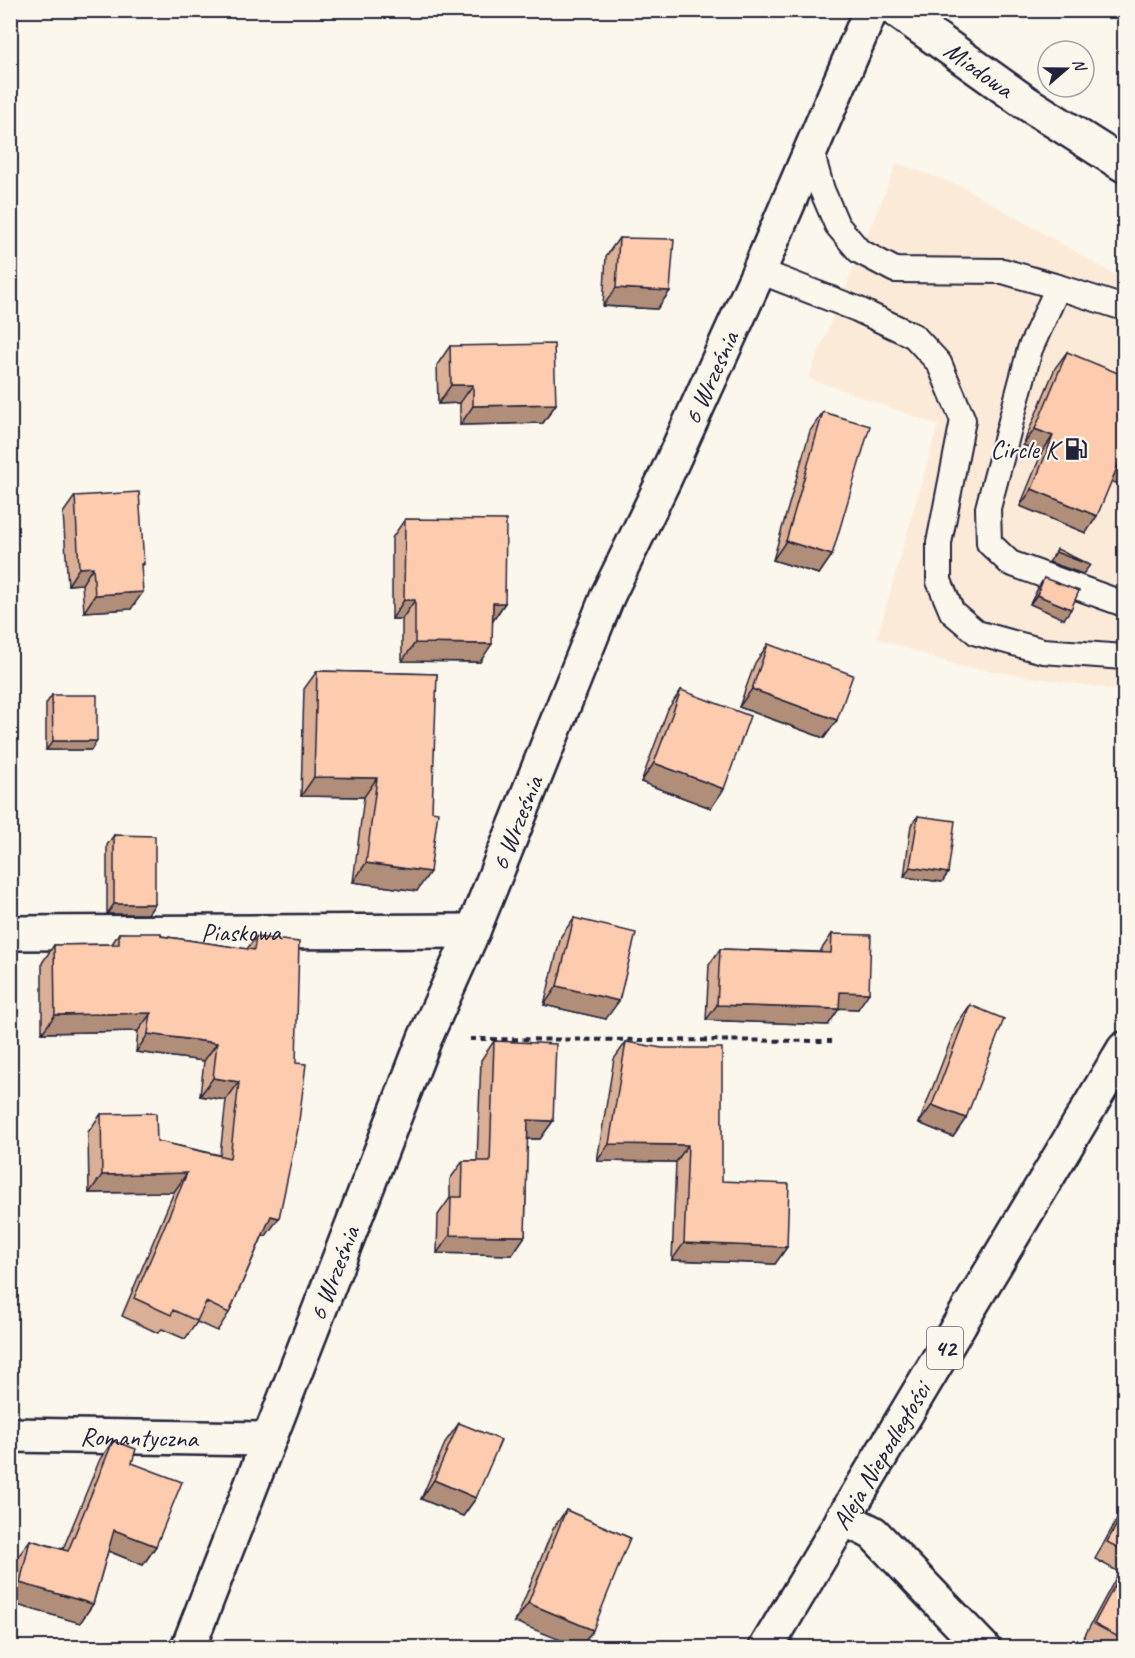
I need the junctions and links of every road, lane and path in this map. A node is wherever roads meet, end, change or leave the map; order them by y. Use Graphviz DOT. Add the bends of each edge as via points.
graph roads {
  1 [pos="871,10"];
  2 [pos="896,10"];
  3 [pos="811,151"];
  4 [pos="1125,165"];
  5 [pos="759,272"];
  6 [pos="1058,286"];
  7 [pos="1125,308"];
  8 [pos="1125,604"];
  9 [pos="1125,657"];
  10 [pos="473,931"];
  11 [pos="10,933"];
  12 [pos="425,1038"];
  13 [pos="832,1041"];
  14 [pos="1125,1049"];
  15 [pos="10,1435"];
  16 [pos="268,1439"];
  17 [pos="843,1518"];
  18 [pos="188,1647"];
  19 [pos="766,1647"];
  20 [pos="983,1647"];
  1 -- 3 [label="street, 6 Września"];
  2 -- 4 [label="street, Miodowa" via="1016,96"];
  3 -- 5 [label="street, 6 Września"];
  3 -- 6 [label="lane" via="837,225 859,251 895,270 1003,271"];
  5 -- 9 [label="lane" via="857,309 914,336 939,363 963,420 939,543 939,581 952,612 977,633 1042,651"];
  5 -- 10 [label="street, 6 Września" via="608,596"];
  6 -- 7 [label="lane"];
  6 -- 8 [label="lane" via="1030,349 988,508 989,543 1010,563"];
  10 -- 11 [label="street, Piaskowa"];
  10 -- 12 [label="street, 6 Września"];
  12 -- 13 [label="path"];
  12 -- 16 [label="street, 6 Września"];
  14 -- 17 [label="street, Aleja Niepodległości / 42"];
  15 -- 16 [label="street, Romantyczna"];
  16 -- 18 [label="street, 6 Września"];
  17 -- 19 [label="street, Aleja Niepodległości / 42"];
  17 -- 20 [label="street" via="873,1533"];
}
